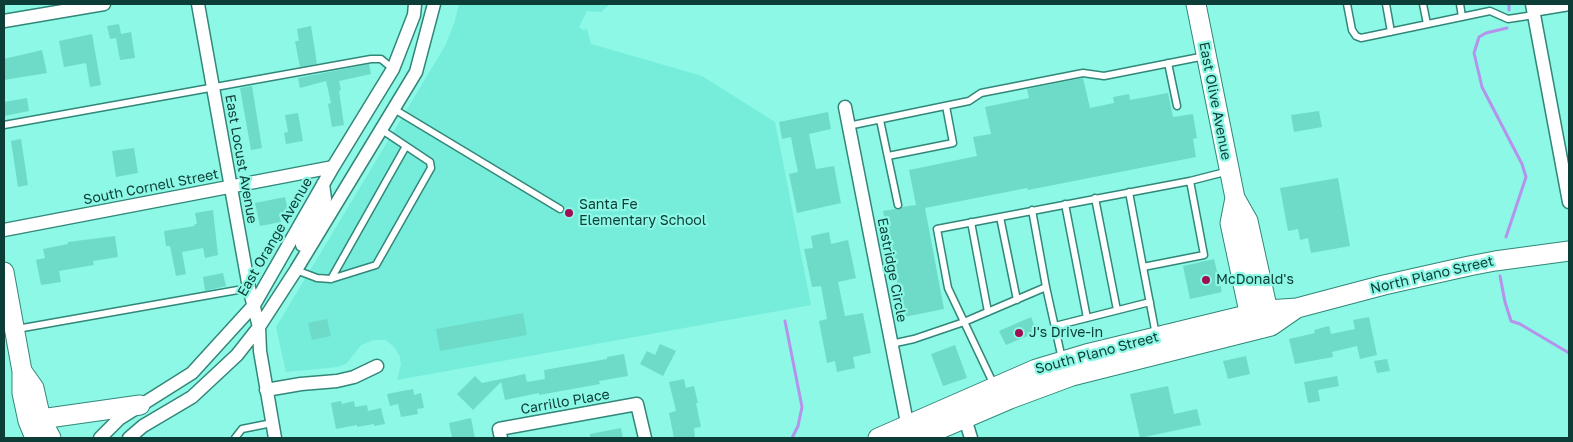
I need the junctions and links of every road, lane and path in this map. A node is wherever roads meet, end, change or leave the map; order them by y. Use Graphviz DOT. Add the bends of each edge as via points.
graph roads {
  1 [pos="104,4"];
  2 [pos="198,4"];
  3 [pos="415,4"];
  4 [pos="434,4"];
  5 [pos="1196,4"];
  6 [pos="1347,4"];
  7 [pos="1386,4"];
  8 [pos="1423,4"];
  9 [pos="1460,4"];
  10 [pos="1569,4"];
  11 [pos="1490,7"];
  12 [pos="1533,9"];
  13 [pos="1462,17"];
  14 [pos="4,22"];
  15 [pos="1427,24"];
  16 [pos="1391,32"];
  17 [pos="1206,56"];
  18 [pos="1168,64"];
  19 [pos="393,69"];
  20 [pos="213,88"];
  21 [pos="946,106"];
  22 [pos="1177,106"];
  23 [pos="845,107"];
  24 [pos="394,110"];
  25 [pos="880,120"];
  26 [pos="4,125"];
  27 [pos="848,126"];
  28 [pos="382,130"];
  29 [pos="406,146"];
  30 [pos="888,156"];
  31 [pos="332,167"];
  32 [pos="1230,170"];
  33 [pos="1190,181"];
  34 [pos="323,184"];
  35 [pos="231,187"];
  36 [pos="1129,192"];
  37 [pos="1094,198"];
  38 [pos="1235,198"];
  39 [pos="1569,202"];
  40 [pos="1065,204"];
  41 [pos="898,206"];
  42 [pos="560,210"];
  43 [pos="1032,210"];
  44 [pos="1000,216"];
  45 [pos="971,222"];
  46 [pos="4,230"];
  47 [pos="1569,251"];
  48 [pos="1143,268"];
  49 [pos="296,270"];
  50 [pos="4,272"];
  51 [pos="331,279"];
  52 [pos="249,288"];
  53 [pos="1046,288"];
  54 [pos="1017,300"];
  55 [pos="1150,302"];
  56 [pos="254,305"];
  57 [pos="1117,310"];
  58 [pos="988,312"];
  59 [pos="1088,318"];
  60 [pos="1269,318"];
  61 [pos="964,322"];
  62 [pos="1251,323"];
  63 [pos="1055,326"];
  64 [pos="259,327"];
  65 [pos="14,330"];
  66 [pos="1157,337"];
  67 [pos="891,344"];
  68 [pos="1062,360"];
  69 [pos="377,366"];
  70 [pos="22,371"];
  71 [pos="994,386"];
  72 [pos="266,390"];
  73 [pos="1010,399"];
  74 [pos="140,405"];
  75 [pos="962,410"];
  76 [pos="41,419"];
  77 [pos="272,423"];
  78 [pos="500,434"];
  79 [pos="912,434"];
  80 [pos="35,438"];
  81 [pos="51,438"];
  82 [pos="100,438"];
  83 [pos="129,438"];
  84 [pos="235,438"];
  85 [pos="275,438"];
  86 [pos="645,438"];
  87 [pos="878,438"];
  88 [pos="971,438"];
  1 -- 14 [label="street"];
  2 -- 20 [label="street, East Locust Avenue"];
  3 -- 19 [label="street, East Orange Avenue" via="414,15"];
  4 -- 24 [label="street" via="416,72"];
  5 -- 17 [label="main road, East Olive Avenue"];
  6 -- 16 [label="lane" via="1356,36 1361,38"];
  7 -- 16 [label="lane"];
  8 -- 15 [label="lane"];
  9 -- 13 [label="lane"];
  10 -- 12 [label="street"];
  11 -- 12 [label="lane" via="1508,19"];
  11 -- 13 [label="lane"];
  12 -- 39 [label="street"];
  13 -- 15 [label="lane"];
  15 -- 16 [label="lane"];
  17 -- 18 [label="lane"];
  17 -- 32 [label="main road, East Olive Avenue"];
  18 -- 21 [label="lane" via="1104,76 1082,73 982,93 969,101"];
  18 -- 22 [label="lane"];
  19 -- 20 [label="lane" via="381,59 371,59"];
  19 -- 31 [label="street, East Orange Avenue"];
  20 -- 26 [label="lane"];
  20 -- 35 [label="street, East Locust Avenue"];
  21 -- 25 [label="lane"];
  21 -- 30 [label="lane" via="953,143"];
  23 -- 27 [label="street, Eastridge Circle"];
  24 -- 28 [label="street"];
  24 -- 42 [label="lane"];
  25 -- 27 [label="lane"];
  25 -- 30 [label="lane"];
  27 -- 67 [label="street, Eastridge Circle"];
  28 -- 29 [label="lane"];
  28 -- 49 [label="street"];
  29 -- 51 [label="lane"];
  29 -- 51 [label="lane" via="430,162 432,168 376,265"];
  30 -- 41 [label="lane"];
  31 -- 34 [label="street, East Orange Avenue"];
  31 -- 35 [label="street, South Cornell Street"];
  32 -- 33 [label="lane"];
  32 -- 38 [label="main road, East Olive Avenue"];
  33 -- 36 [label="lane"];
  33 -- 48 [label="lane" via="1204,255"];
  34 -- 49 [label="street" via="325,199 322,210 296,255"];
  34 -- 56 [label="street, East Orange Avenue"];
  35 -- 46 [label="street, South Cornell Street"];
  35 -- 52 [label="street, East Locust Avenue"];
  36 -- 37 [label="lane"];
  36 -- 48 [label="lane"];
  37 -- 40 [label="lane"];
  37 -- 57 [label="lane"];
  38 -- 60 [label="main road, East Olive Avenue" via="1248,221"];
  38 -- 62 [label="main road, East Olive Avenue" via="1230,223"];
  40 -- 43 [label="lane"];
  40 -- 59 [label="lane"];
  43 -- 44 [label="lane"];
  43 -- 53 [label="lane"];
  44 -- 45 [label="lane"];
  44 -- 54 [label="lane"];
  45 -- 58 [label="lane"];
  45 -- 61 [label="lane" via="937,229 948,288"];
  47 -- 60 [label="main road, North Plano Street" via="1469,266 1384,285"];
  48 -- 55 [label="lane"];
  49 -- 51 [label="lane" via="317,278"];
  49 -- 64 [label="street"];
  50 -- 65 [label="main road"];
  52 -- 56 [label="street, East Locust Avenue"];
  52 -- 65 [label="lane"];
  53 -- 54 [label="lane"];
  53 -- 63 [label="lane"];
  54 -- 58 [label="lane"];
  55 -- 57 [label="lane"];
  55 -- 66 [label="lane"];
  56 -- 64 [label="street, East Locust Avenue"];
  56 -- 74 [label="street, East Orange Avenue" via="192,373"];
  57 -- 59 [label="lane"];
  58 -- 61 [label="lane"];
  59 -- 63 [label="lane"];
  60 -- 62 [label="main road, South Plano Street"];
  61 -- 67 [label="lane" via="914,340"];
  61 -- 71 [label="lane"];
  62 -- 66 [label="main road, South Plano Street"];
  62 -- 73 [label="main road, South Plano Street"];
  63 -- 68 [label="lane"];
  64 -- 72 [label="street, East Locust Avenue"];
  64 -- 83 [label="street" via="237,355 192,398 143,426"];
  65 -- 70 [label="main road"];
  66 -- 68 [label="main road, South Plano Street"];
  67 -- 79 [label="street, Eastridge Circle"];
  68 -- 71 [label="main road, South Plano Street"];
  68 -- 73 [label="main road" via="1058,370 1017,388"];
  69 -- 72 [label="street" via="337,381"];
  70 -- 76 [label="main road" via="34,388"];
  70 -- 80 [label="main road" via="22,393"];
  71 -- 75 [label="main road, South Plano Street"];
  72 -- 77 [label="street, East Locust Avenue"];
  73 -- 75 [label="main road, South Plano Street"];
  74 -- 76 [label="main road"];
  74 -- 82 [label="street, East Orange Avenue" via="119,419"];
  75 -- 79 [label="main road, South Plano Street"];
  75 -- 88 [label="street"];
  76 -- 81 [label="main road"];
  77 -- 84 [label="lane" via="242,429"];
  77 -- 85 [label="street, East Locust Avenue"];
  78 -- 86 [label="street, Carrillo Place" via="638,404"];
  79 -- 87 [label="main road, South Plano Street"];
}
